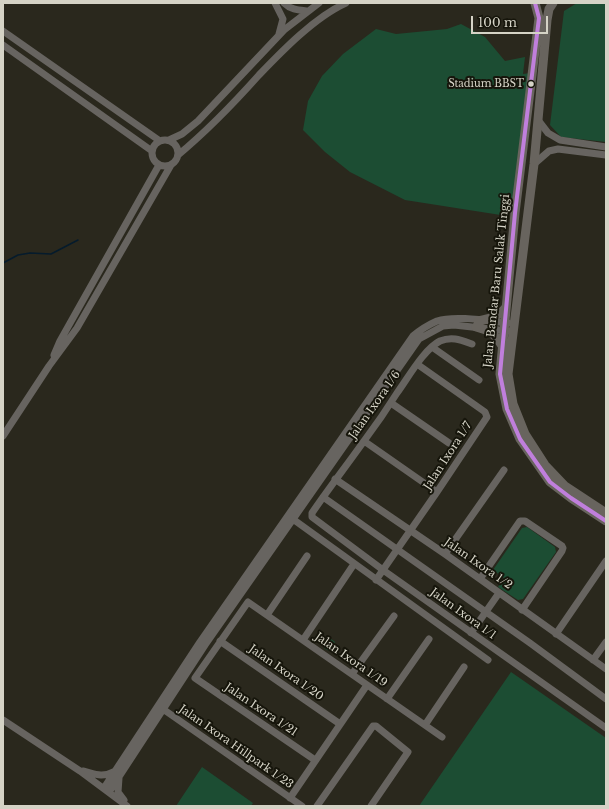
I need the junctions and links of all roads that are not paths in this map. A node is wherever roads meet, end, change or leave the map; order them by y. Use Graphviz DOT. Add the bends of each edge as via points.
graph roads {
  1 [pos="275,3"];
  2 [pos="284,3"];
  3 [pos="319,3"];
  4 [pos="346,3"];
  5 [pos="535,3"];
  6 [pos="553,3"];
  7 [pos="308,10"];
  8 [pos="3,30"];
  9 [pos="279,34"];
  10 [pos="3,45"];
  11 [pos="538,120"];
  12 [pos="169,140"];
  13 [pos="160,141"];
  14 [pos="606,147"];
  15 [pos="152,151"];
  16 [pos="178,155"];
  17 [pos="606,155"];
  18 [pos="534,164"];
  19 [pos="159,165"];
  20 [pos="171,165"];
  21 [pos="515,213"];
  22 [pos="528,215"];
  23 [pos="506,307"];
  24 [pos="477,324"];
  25 [pos="504,327"];
  26 [pos="514,328"];
  27 [pos="472,344"];
  28 [pos="432,346"];
  29 [pos="503,347"];
  30 [pos="417,364"];
  31 [pos="49,366"];
  32 [pos="479,380"];
  33 [pos="391,403"];
  34 [pos="3,436"];
  35 [pos="364,441"];
  36 [pos="449,444"];
  37 [pos="504,470"];
  38 [pos="335,479"];
  39 [pos="438,492"];
  40 [pos="323,497"];
  41 [pos="312,513"];
  42 [pos="606,513"];
  43 [pos="290,517"];
  44 [pos="606,521"];
  45 [pos="410,530"];
  46 [pos="397,550"];
  47 [pos="445,554"];
  48 [pos="307,556"];
  49 [pos="606,562"];
  50 [pos="354,564"];
  51 [pos="383,570"];
  52 [pos="480,579"];
  53 [pos="376,580"];
  54 [pos="499,593"];
  55 [pos="522,610"];
  56 [pos="486,612"];
  57 [pos="267,615"];
  58 [pos="394,616"];
  59 [pos="471,633"];
  60 [pos="556,634"];
  61 [pos="429,639"];
  62 [pos="303,640"];
  63 [pos="220,641"];
  64 [pos="606,642"];
  65 [pos="488,660"];
  66 [pos="593,660"];
  67 [pos="464,666"];
  68 [pos="606,669"];
  69 [pos="352,674"];
  70 [pos="367,685"];
  71 [pos="387,699"];
  72 [pos="606,699"];
  73 [pos="160,708"];
  74 [pos="3,720"];
  75 [pos="340,724"];
  76 [pos="425,725"];
  77 [pos="606,728"];
  78 [pos="442,737"];
  79 [pos="315,760"];
  80 [pos="78,769"];
  81 [pos="116,774"];
  82 [pos="106,790"];
  83 [pos="290,798"];
  84 [pos="128,806"];
  85 [pos="302,806"];
  86 [pos="317,806"];
  87 [pos="371,806"];
  1 -- 9 [label="street" via="283,19"];
  2 -- 7 [label="street" via="296,10"];
  3 -- 7 [label="street"];
  4 -- 16 [label="street" via="318,21 288,46"];
  5 -- 21 [label="main road, Jalan Bandar Baru Salak Tinggi" via="539,18"];
  6 -- 11 [label="main road, Jalan Bandar Baru Salak Tinggi" via="549,9"];
  7 -- 9 [label="street"];
  8 -- 13 [label="street"];
  9 -- 12 [label="street" via="198,121 182,134"];
  10 -- 15 [label="street"];
  11 -- 14 [label="street" via="548,133 560,140"];
  11 -- 18 [label="main road, Jalan Bandar Baru Salak Tinggi"];
  12 -- 13 [label="street"];
  12 -- 16 [label="street" via="176,146"];
  13 -- 15 [label="street"];
  15 -- 19 [label="street" via="153,159"];
  16 -- 20 [label="street"];
  17 -- 18 [label="street" via="558,149 549,151"];
  18 -- 22 [label="main road, Jalan Bandar Baru Salak Tinggi"];
  19 -- 20 [label="street"];
  19 -- 31 [label="street" via="60,341"];
  20 -- 31 [label="street" via="77,328"];
  21 -- 22 [label="main road"];
  21 -- 23 [label="main road, Jalan Bandar Baru Salak Tinggi"];
  22 -- 26 [label="main road, Jalan Bandar Baru Salak Tinggi"];
  23 -- 24 [label="main road" via="502,313"];
  23 -- 25 [label="main road, Jalan Bandar Baru Salak Tinggi"];
  24 -- 25 [label="street"];
  24 -- 29 [label="main road" via="492,332"];
  24 -- 43 [label="street" via="438,321 413,336"];
  25 -- 26 [label="street"];
  25 -- 29 [label="main road, Jalan Bandar Baru Salak Tinggi"];
  26 -- 42 [label="main road, Jalan Bandar Baru Salak Tinggi" via="508,374 513,404 525,434 545,465 565,486"];
  27 -- 28 [label="street, Jalan Ixora 1/6" via="454,338"];
  28 -- 30 [label="street, Jalan Ixora 1/6"];
  28 -- 32 [label="street"];
  29 -- 44 [label="main road, Jalan Bandar Baru Salak Tinggi" via="500,374 507,409 520,439 550,482"];
  30 -- 33 [label="street, Jalan Ixora 1/6"];
  30 -- 39 [label="street, Jalan Ixora 1/7" via="485,412 487,417"];
  31 -- 34 [label="street"];
  33 -- 35 [label="street, Jalan Ixora 1/6"];
  33 -- 36 [label="street"];
  35 -- 38 [label="street, Jalan Ixora 1/6"];
  35 -- 39 [label="street"];
  37 -- 47 [label="street"];
  38 -- 40 [label="street, Jalan Ixora 1/6"];
  38 -- 45 [label="street, Jalan Ixora 1/2"];
  39 -- 45 [label="street, Jalan Ixora 1/7"];
  40 -- 41 [label="street, Jalan Ixora 1/6"];
  40 -- 46 [label="street"];
  41 -- 51 [label="street, Jalan Ixora 1/1" via="314,519"];
  43 -- 50 [label="street"];
  43 -- 73 [label="street" via="200,642"];
  45 -- 46 [label="street, Jalan Ixora 1/7"];
  45 -- 47 [label="street, Jalan Ixora 1/2"];
  46 -- 51 [label="street, Jalan Ixora 1/7"];
  46 -- 56 [label="street"];
  47 -- 52 [label="street, Jalan Ixora 1/2"];
  48 -- 57 [label="street"];
  49 -- 60 [label="street"];
  50 -- 53 [label="street"];
  50 -- 62 [label="street"];
  51 -- 53 [label="street, Jalan Ixora 1/7"];
  51 -- 59 [label="street, Jalan Ixora 1/1"];
  52 -- 54 [label="street, Jalan Ixora 1/2"];
  52 -- 55 [label="street" via="520,521 525,521 562,546 562,551"];
  53 -- 65 [label="street"];
  54 -- 55 [label="street, Jalan Ixora 1/2"];
  54 -- 56 [label="street"];
  55 -- 60 [label="street, Jalan Ixora 1/2"];
  56 -- 59 [label="street"];
  56 -- 72 [label="street"];
  57 -- 62 [label="street, Jalan Ixora 1/19"];
  57 -- 63 [label="street, Jalan Ixora 1/19" via="248,602"];
  58 -- 69 [label="street"];
  59 -- 77 [label="street, Jalan Ixora 1/1"];
  60 -- 66 [label="street, Jalan Ixora 1/2"];
  61 -- 71 [label="street"];
  62 -- 69 [label="street, Jalan Ixora 1/19"];
  63 -- 75 [label="street, Jalan Ixora 1/20"];
  63 -- 79 [label="street, Jalan Ixora 1/21" via="195,678"];
  64 -- 66 [label="street"];
  66 -- 68 [label="street, Jalan Ixora 1/2"];
  67 -- 76 [label="street"];
  69 -- 70 [label="street, Jalan Ixora 1/19"];
  70 -- 71 [label="street, Jalan Ixora 1/19"];
  70 -- 75 [label="street"];
  71 -- 76 [label="street, Jalan Ixora 1/19"];
  73 -- 81 [label="street"];
  73 -- 83 [label="street, Jalan Ixora Hillpark 1/23"];
  74 -- 80 [label="street"];
  75 -- 79 [label="street"];
  76 -- 78 [label="street, Jalan Ixora 1/19"];
  79 -- 83 [label="street"];
  80 -- 81 [label="street" via="101,776"];
  80 -- 82 [label="street"];
  81 -- 82 [label="street"];
  81 -- 84 [label="street" via="118,792"];
  82 -- 84 [label="street"];
  83 -- 85 [label="street, Jalan Ixora Hillpark 1/23"];
  86 -- 87 [label="street" via="373,726 376,726 408,752"];
}
